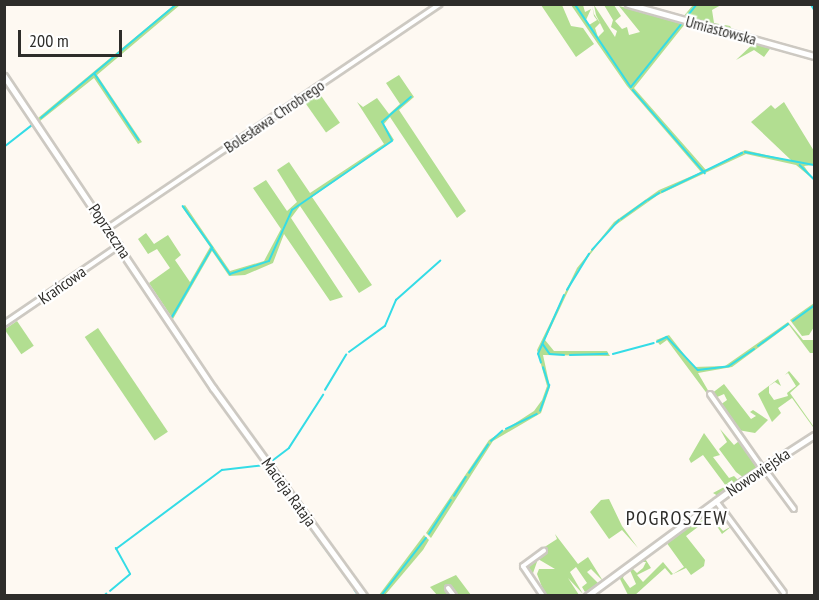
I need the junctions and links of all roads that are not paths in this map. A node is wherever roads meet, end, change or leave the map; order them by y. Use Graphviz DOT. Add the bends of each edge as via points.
graph roads {
  1 [pos="440,4"];
  2 [pos="628,4"];
  3 [pos="814,56"];
  4 [pos="4,75"];
  5 [pos="108,228"];
  6 [pos="120,245"];
  7 [pos="4,324"];
  8 [pos="213,388"];
  9 [pos="710,394"];
  10 [pos="814,435"];
  11 [pos="763,468"];
  12 [pos="716,501"];
  13 [pos="794,509"];
  14 [pos="544,551"];
  15 [pos="448,588"];
  16 [pos="784,593"];
  17 [pos="364,596"];
  18 [pos="454,596"];
  19 [pos="543,596"];
  20 [pos="587,596"];
  1 -- 5 [label="street, Bolesława Chrobrego"];
  2 -- 3 [label="street, Umiastowska"];
  4 -- 5 [label="street, Poprzeczna"];
  5 -- 6 [label="street, Poprzeczna"];
  6 -- 7 [label="street, Krańcowa"];
  6 -- 8 [label="street, Poprzeczna"];
  8 -- 17 [label="street, Macieja Rataja"];
  9 -- 11 [label="street"];
  10 -- 11 [label="street, Nowowiejska"];
  11 -- 12 [label="street, Nowowiejska"];
  11 -- 13 [label="street"];
  12 -- 16 [label="street"];
  12 -- 20 [label="street, Nowowiejska"];
  14 -- 19 [label="street" via="523,566"];
  15 -- 18 [label="street"];
}
